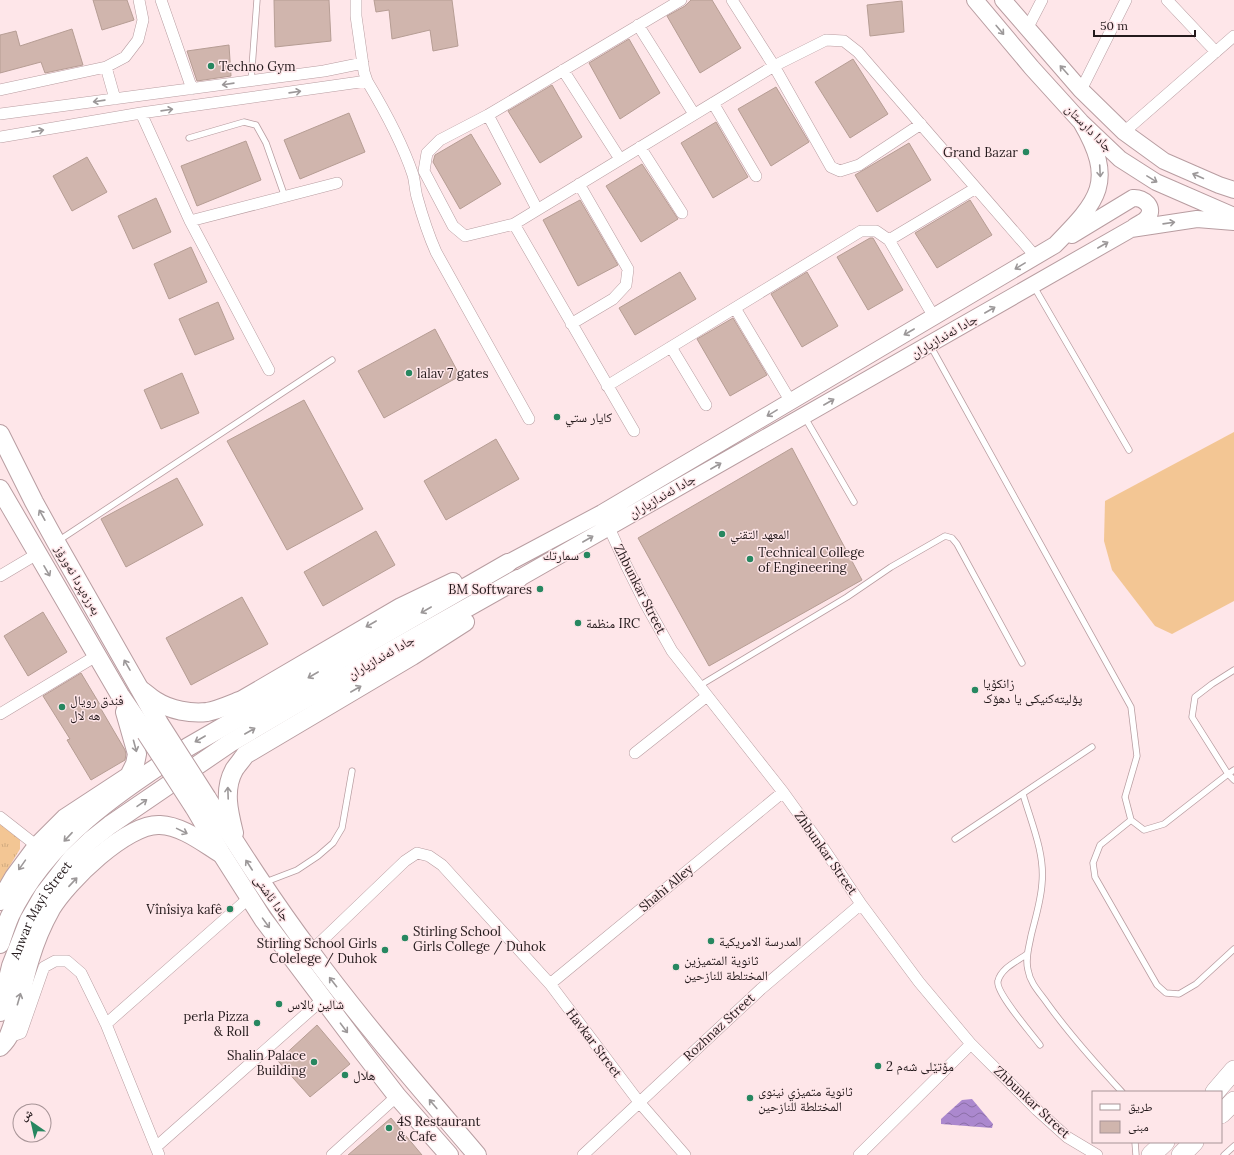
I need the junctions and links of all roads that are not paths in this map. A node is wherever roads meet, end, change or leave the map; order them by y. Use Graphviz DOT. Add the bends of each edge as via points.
graph roads {
  1 [pos="139,0"];
  2 [pos="161,0"];
  3 [pos="257,0"];
  4 [pos="356,0"];
  5 [pos="681,0"];
  6 [pos="732,0"];
  7 [pos="975,0"];
  8 [pos="1004,0"];
  9 [pos="1042,0"];
  10 [pos="1126,0"];
  11 [pos="1167,0"];
  12 [pos="638,25"];
  13 [pos="1027,29"];
  14 [pos="1234,36"];
  15 [pos="1216,52"];
  16 [pos="363,63"];
  17 [pos="774,66"];
  18 [pos="106,67"];
  19 [pos="563,70"];
  20 [pos="324,71"];
  21 [pos="252,81"];
  22 [pos="367,81"];
  23 [pos="326,87"];
  24 [pos="192,89"];
  25 [pos="0,90"];
  26 [pos="1081,90"];
  27 [pos="115,99"];
  28 [pos="713,103"];
  29 [pos="141,113"];
  30 [pos="0,114"];
  31 [pos="694,114"];
  32 [pos="488,115"];
  33 [pos="1082,122"];
  34 [pos="921,124"];
  35 [pos="1124,132"];
  36 [pos="0,137"];
  37 [pos="189,138"];
  38 [pos="640,147"];
  39 [pos="620,159"];
  40 [pos="756,176"];
  41 [pos="337,184"];
  42 [pos="579,184"];
  43 [pos="976,188"];
  44 [pos="1234,190"];
  45 [pos="285,197"];
  46 [pos="537,209"];
  47 [pos="682,213"];
  48 [pos="1234,216"];
  49 [pos="190,221"];
  50 [pos="1234,222"];
  51 [pos="514,224"];
  52 [pos="1131,229"];
  53 [pos="889,240"];
  54 [pos="1055,245"];
  55 [pos="1036,256"];
  56 [pos="1033,285"];
  57 [pos="735,308"];
  58 [pos="934,317"];
  59 [pos="571,324"];
  60 [pos="930,344"];
  61 [pos="671,347"];
  62 [pos="332,360"];
  63 [pos="269,370"];
  64 [pos="607,386"];
  65 [pos="791,402"];
  66 [pos="706,405"];
  67 [pos="804,416"];
  68 [pos="529,419"];
  69 [pos="634,431"];
  70 [pos="0,434"];
  71 [pos="1129,450"];
  72 [pos="0,489"];
  73 [pos="854,502"];
  74 [pos="606,520"];
  75 [pos="56,542"];
  76 [pos="37,554"];
  77 [pos="508,563"];
  78 [pos="0,576"];
  79 [pos="518,579"];
  80 [pos="96,656"];
  81 [pos="1022,663"];
  82 [pos="1234,670"];
  83 [pos="699,686"];
  84 [pos="141,690"];
  85 [pos="120,695"];
  86 [pos="707,696"];
  87 [pos="0,714"];
  88 [pos="153,728"];
  89 [pos="1092,747"];
  90 [pos="635,753"];
  91 [pos="1234,770"];
  92 [pos="352,771"];
  93 [pos="1228,774"];
  94 [pos="1234,780"];
  95 [pos="783,792"];
  96 [pos="1023,794"];
  97 [pos="200,803"];
  98 [pos="96,811"];
  99 [pos="0,817"];
  100 [pos="1131,820"];
  101 [pos="110,825"];
  102 [pos="955,839"];
  103 [pos="237,845"];
  104 [pos="36,846"];
  105 [pos="221,853"];
  106 [pos="261,883"];
  107 [pos="249,898"];
  108 [pos="0,901"];
  109 [pos="861,904"];
  110 [pos="0,944"];
  111 [pos="1234,949"];
  112 [pos="310,952"];
  113 [pos="1027,954"];
  114 [pos="550,984"];
  115 [pos="323,999"];
  116 [pos="0,1012"];
  117 [pos="106,1024"];
  118 [pos="4,1042"];
  119 [pos="971,1044"];
  120 [pos="1040,1045"];
  121 [pos="1234,1070"];
  122 [pos="1121,1091"];
  123 [pos="1216,1091"];
  124 [pos="397,1096"];
  125 [pos="1234,1101"];
  126 [pos="638,1102"];
  127 [pos="1222,1113"];
  128 [pos="1135,1143"];
  129 [pos="1164,1143"];
  130 [pos="1193,1143"];
  131 [pos="1234,1146"];
  132 [pos="157,1151"];
  133 [pos="332,1155"];
  134 [pos="449,1155"];
  135 [pos="477,1155"];
  136 [pos="583,1155"];
  137 [pos="685,1155"];
  138 [pos="860,1155"];
  139 [pos="1097,1155"];
  140 [pos="1136,1155"];
  141 [pos="1151,1155"];
  142 [pos="1181,1155"];
  143 [pos="1224,1155"];
  1 -- 18 [label="street" via="143,20 138,40 125,57"];
  2 -- 24 [label="street"];
  3 -- 21 [label="lane"];
  4 -- 16 [label="street"];
  5 -- 12 [label="street"];
  6 -- 17 [label="street"];
  7 -- 33 [label="main road, جادا دارستان, one-way"];
  8 -- 13 [label="main road, جادا دارستان"];
  9 -- 13 [label="street"];
  10 -- 26 [label="street"];
  11 -- 15 [label="street"];
  12 -- 19 [label="street"];
  12 -- 31 [label="street"];
  26 -- 13 [label="main road, جادا دارستان, one-way"];
  14 -- 15 [label="street"];
  15 -- 35 [label="street"];
  16 -- 20 [label="street"];
  16 -- 22 [label="street"];
  17 -- 28 [label="street"];
  17 -- 34 [label="street" via="826,40 844,41 858,52"];
  17 -- 34 [label="street" via="831,167 840,171 859,165"];
  18 -- 25 [label="street"];
  18 -- 27 [label="street"];
  19 -- 32 [label="street"];
  19 -- 39 [label="street"];
  20 -- 21 [label="street"];
  20 -- 23 [label="street"];
  21 -- 24 [label="street, one-way"];
  22 -- 23 [label="street"];
  22 -- 68 [label="street" via="405,153 420,210 435,248"];
  29 -- 23 [label="street, one-way"];
  24 -- 27 [label="street"];
  26 -- 35 [label="main road, جادا دارستان"];
  27 -- 30 [label="street, one-way"];
  28 -- 31 [label="street"];
  28 -- 40 [label="street"];
  36 -- 29 [label="street, one-way"];
  29 -- 49 [label="street"];
  31 -- 38 [label="street"];
  32 -- 46 [label="street"];
  32 -- 51 [label="street" via="440,140 427,152 424,171 453,226 465,236"];
  33 -- 48 [label="main road, جادا دارستان, one-way" via="1120,159 1156,182"];
  33 -- 54 [label="main road, جادا ئەندازیاران, one-way" via="1098,156 1100,183 1093,201 1082,217"];
  34 -- 43 [label="street"];
  44 -- 35 [label="main road, جادا دارستان, one-way" via="1164,161"];
  37 -- 45 [label="lane" via="244,122 256,125 266,143"];
  38 -- 39 [label="street"];
  38 -- 47 [label="street"];
  39 -- 42 [label="street"];
  41 -- 45 [label="street"];
  42 -- 46 [label="street"];
  42 -- 59 [label="street" via="628,269 626,285 613,299"];
  43 -- 53 [label="street"];
  43 -- 55 [label="street"];
  45 -- 49 [label="street"];
  46 -- 51 [label="street"];
  49 -- 63 [label="street"];
  52 -- 50 [label="main road, جادا ئەندازیاران, one-way" via="1196,219"];
  51 -- 59 [label="street"];
  52 -- 54 [label="main road" via="1146,219 1150,213 1147,202 1138,198 1133,198"];
  56 -- 52 [label="main road, جادا ئەندازیاران, one-way"];
  53 -- 57 [label="street" via="876,231 861,232"];
  53 -- 58 [label="street"];
  54 -- 55 [label="main road, جادا ئەندازیاران"];
  55 -- 58 [label="main road, جادا ئەندازیاران, one-way"];
  60 -- 56 [label="main road, جادا ئەندازیاران, one-way"];
  56 -- 71 [label="lane"];
  57 -- 61 [label="street"];
  57 -- 65 [label="street"];
  58 -- 65 [label="main road, جادا ئەندازیاران, one-way"];
  59 -- 64 [label="street"];
  67 -- 60 [label="main road, جادا ئەندازیاران, one-way"];
  60 -- 100 [label="lane" via="1131,707 1137,756 1125,797"];
  61 -- 64 [label="street"];
  61 -- 66 [label="street"];
  62 -- 75 [label="lane"];
  64 -- 69 [label="street"];
  65 -- 74 [label="main road, جادا ئەندازیاران, one-way"];
  67 -- 73 [label="lane"];
  74 -- 67 [label="main road, جادا ئەندازیاران, one-way"];
  75 -- 70 [label="main road, بەرزەپردا نەورۆز, one-way"];
  72 -- 76 [label="main road, بەرزەپردا نەورۆز"];
  74 -- 77 [label="main road, جادا ئەندازیاران"];
  79 -- 74 [label="main road, جادا ئەندازیاران, one-way"];
  74 -- 83 [label="street, Zhbunkar Street" via="645,603 672,651"];
  84 -- 75 [label="main road, بەرزەپردا نەورۆز, one-way"];
  76 -- 78 [label="street"];
  76 -- 80 [label="main road, بەرزەپردا نەورۆز, one-way"];
  77 -- 84 [label="main road, one-way" via="452,582 400,607 242,700 223,708 207,712 184,711 156,701"];
  77 -- 98 [label="main road, جادا ئەندازیاران, one-way" via="188,747"];
  101 -- 79 [label="main road, جادا ئەندازیاران, one-way" via="230,743"];
  103 -- 79 [label="main road, one-way" via="229,812 228,786 234,770 245,755 419,652 472,617"];
  80 -- 85 [label="main road, بەرزەپردا نەورۆز"];
  80 -- 87 [label="street"];
  81 -- 83 [label="lane" via="958,544 945,536"];
  82 -- 93 [label="lane" via="1195,697 1192,717"];
  83 -- 86 [label="street, Zhbunkar Street"];
  84 -- 88 [label="main road, بەرزەپردا نەورۆز"];
  85 -- 88 [label="main road, بەرزەپردا نەورۆز"];
  85 -- 104 [label="main road, one-way" via="137,754 129,776 65,818"];
  86 -- 90 [label="street"];
  86 -- 95 [label="street, Zhbunkar Street"];
  88 -- 97 [label="main road, جادا ئاشتی, bridge"];
  89 -- 96 [label="lane"];
  91 -- 93 [label="lane"];
  92 -- 106 [label="lane" via="342,828 333,843 296,870"];
  93 -- 94 [label="lane"];
  93 -- 100 [label="lane" via="1164,824 1144,830"];
  95 -- 109 [label="street, Zhbunkar Street"];
  95 -- 114 [label="street, Shahi Alley"];
  96 -- 102 [label="lane"];
  96 -- 113 [label="lane" via="1039,848 1042,870 1041,891"];
  97 -- 103 [label="main road, جادا ئاشتی"];
  97 -- 105 [label="main road, جادا ئاشتی"];
  98 -- 110 [label="main road, Anwar Mayi Street, one-way" via="46,860 10,916"];
  99 -- 104 [label="street"];
  100 -- 111 [label="lane" via="1100,845 1093,863 1095,877 1157,985 1166,993 1179,994 1196,984"];
  101 -- 116 [label="main road, Anwar Mayi Street" via="72,858 44,894 29,920 11,966"];
  106 -- 103 [label="main road, جادا ئاشتی, one-way"];
  104 -- 108 [label="main road, one-way"];
  105 -- 107 [label="main road, جادا ئاشتی"];
  118 -- 105 [label="main road, one-way" via="40,931 52,908 65,891 102,853 136,830 159,825 172,826"];
  106 -- 112 [label="main road, جادا ئاشتی"];
  107 -- 115 [label="main road, جادا ئاشتی, one-way"];
  107 -- 117 [label="street"];
  109 -- 119 [label="street, Zhbunkar Street" via="919,982"];
  109 -- 126 [label="street, Rozhnaz Street" via="755,993"];
  112 -- 114 [label="street, Havkar Street" via="405,861 417,853 430,856 442,865"];
  135 -- 112 [label="main road, جادا ئاشتی, one-way" via="380,1041"];
  113 -- 120 [label="lane" via="1002,973 998,986"];
  113 -- 122 [label="lane" via="1027,968 1036,988"];
  114 -- 126 [label="street, Havkar Street"];
  115 -- 124 [label="main road, جادا ئاشتی, one-way"];
  115 -- 132 [label="street"];
  117 -- 118 [label="street" via="81,974 67,961 55,960 44,967 21,1033"];
  117 -- 132 [label="street"];
  119 -- 138 [label="street"];
  119 -- 139 [label="street, Zhbunkar Street" via="1067,1138"];
  121 -- 123 [label="highway"];
  124 -- 133 [label="street"];
  124 -- 134 [label="main road, جادا ئاشتی"];
  125 -- 127 [label="highway"];
  126 -- 136 [label="street, Rozhnaz Street"];
  126 -- 137 [label="street, Havkar Street"];
  128 -- 140 [label="lane"];
  129 -- 141 [label="highway"];
  130 -- 142 [label="highway"];
  131 -- 143 [label="lane"];
}
